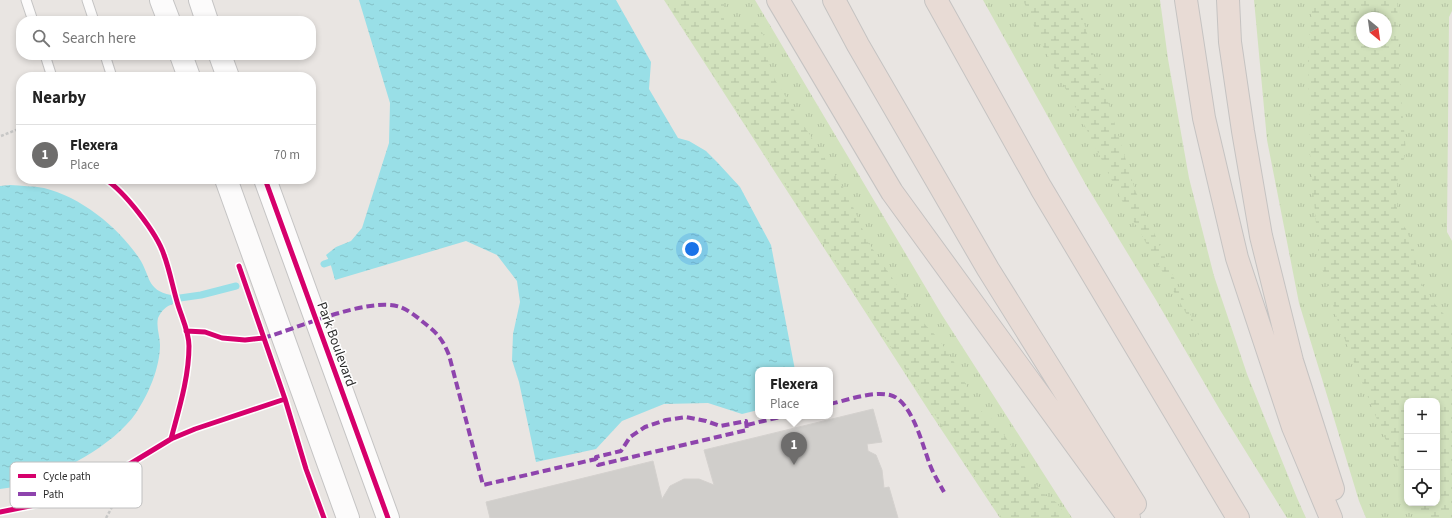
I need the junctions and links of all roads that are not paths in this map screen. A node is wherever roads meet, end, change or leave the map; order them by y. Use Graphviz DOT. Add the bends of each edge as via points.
graph roads {
  1 [pos="26,0"];
  2 [pos="87,0"];
  3 [pos="161,0"];
  4 [pos="200,0"];
  5 [pos="778,0"];
  6 [pos="834,0"];
  7 [pos="936,0"];
  8 [pos="1186,0"];
  9 [pos="1228,0"];
  10 [pos="32,16"];
  11 [pos="92,16"];
  12 [pos="167,16"];
  13 [pos="205,16"];
  14 [pos="47,60"];
  15 [pos="107,60"];
  16 [pos="183,60"];
  17 [pos="222,60"];
  18 [pos="50,72"];
  19 [pos="110,72"];
  20 [pos="187,72"];
  21 [pos="226,72"];
  22 [pos="228,184"];
  23 [pos="267,184"];
  24 [pos="348,518"];
  25 [pos="388,518"];
  26 [pos="1129,518"];
  27 [pos="1144,518"];
  28 [pos="1238,518"];
  29 [pos="1331,518"];
  30 [pos="1343,518"];
  1 -- 10 [label="lane"];
  2 -- 11 [label="lane"];
  3 -- 12 [label="street"];
  4 -- 13 [label="street"];
  5 -- 26 [label="highway" via="892,192"];
  6 -- 27 [label="highway" via="988,269"];
  7 -- 28 [label="highway" via="1041,188"];
  8 -- 29 [label="highway" via="1204,118 1237,258 1293,427"];
  9 -- 30 [label="highway" via="1230,42 1242,131 1261,236 1292,361"];
  14 -- 18 [label="lane"];
  15 -- 19 [label="lane"];
  16 -- 20 [label="street"];
  17 -- 21 [label="street"];
  22 -- 24 [label="street"];
  23 -- 25 [label="street, Park Boulevard"];
}
